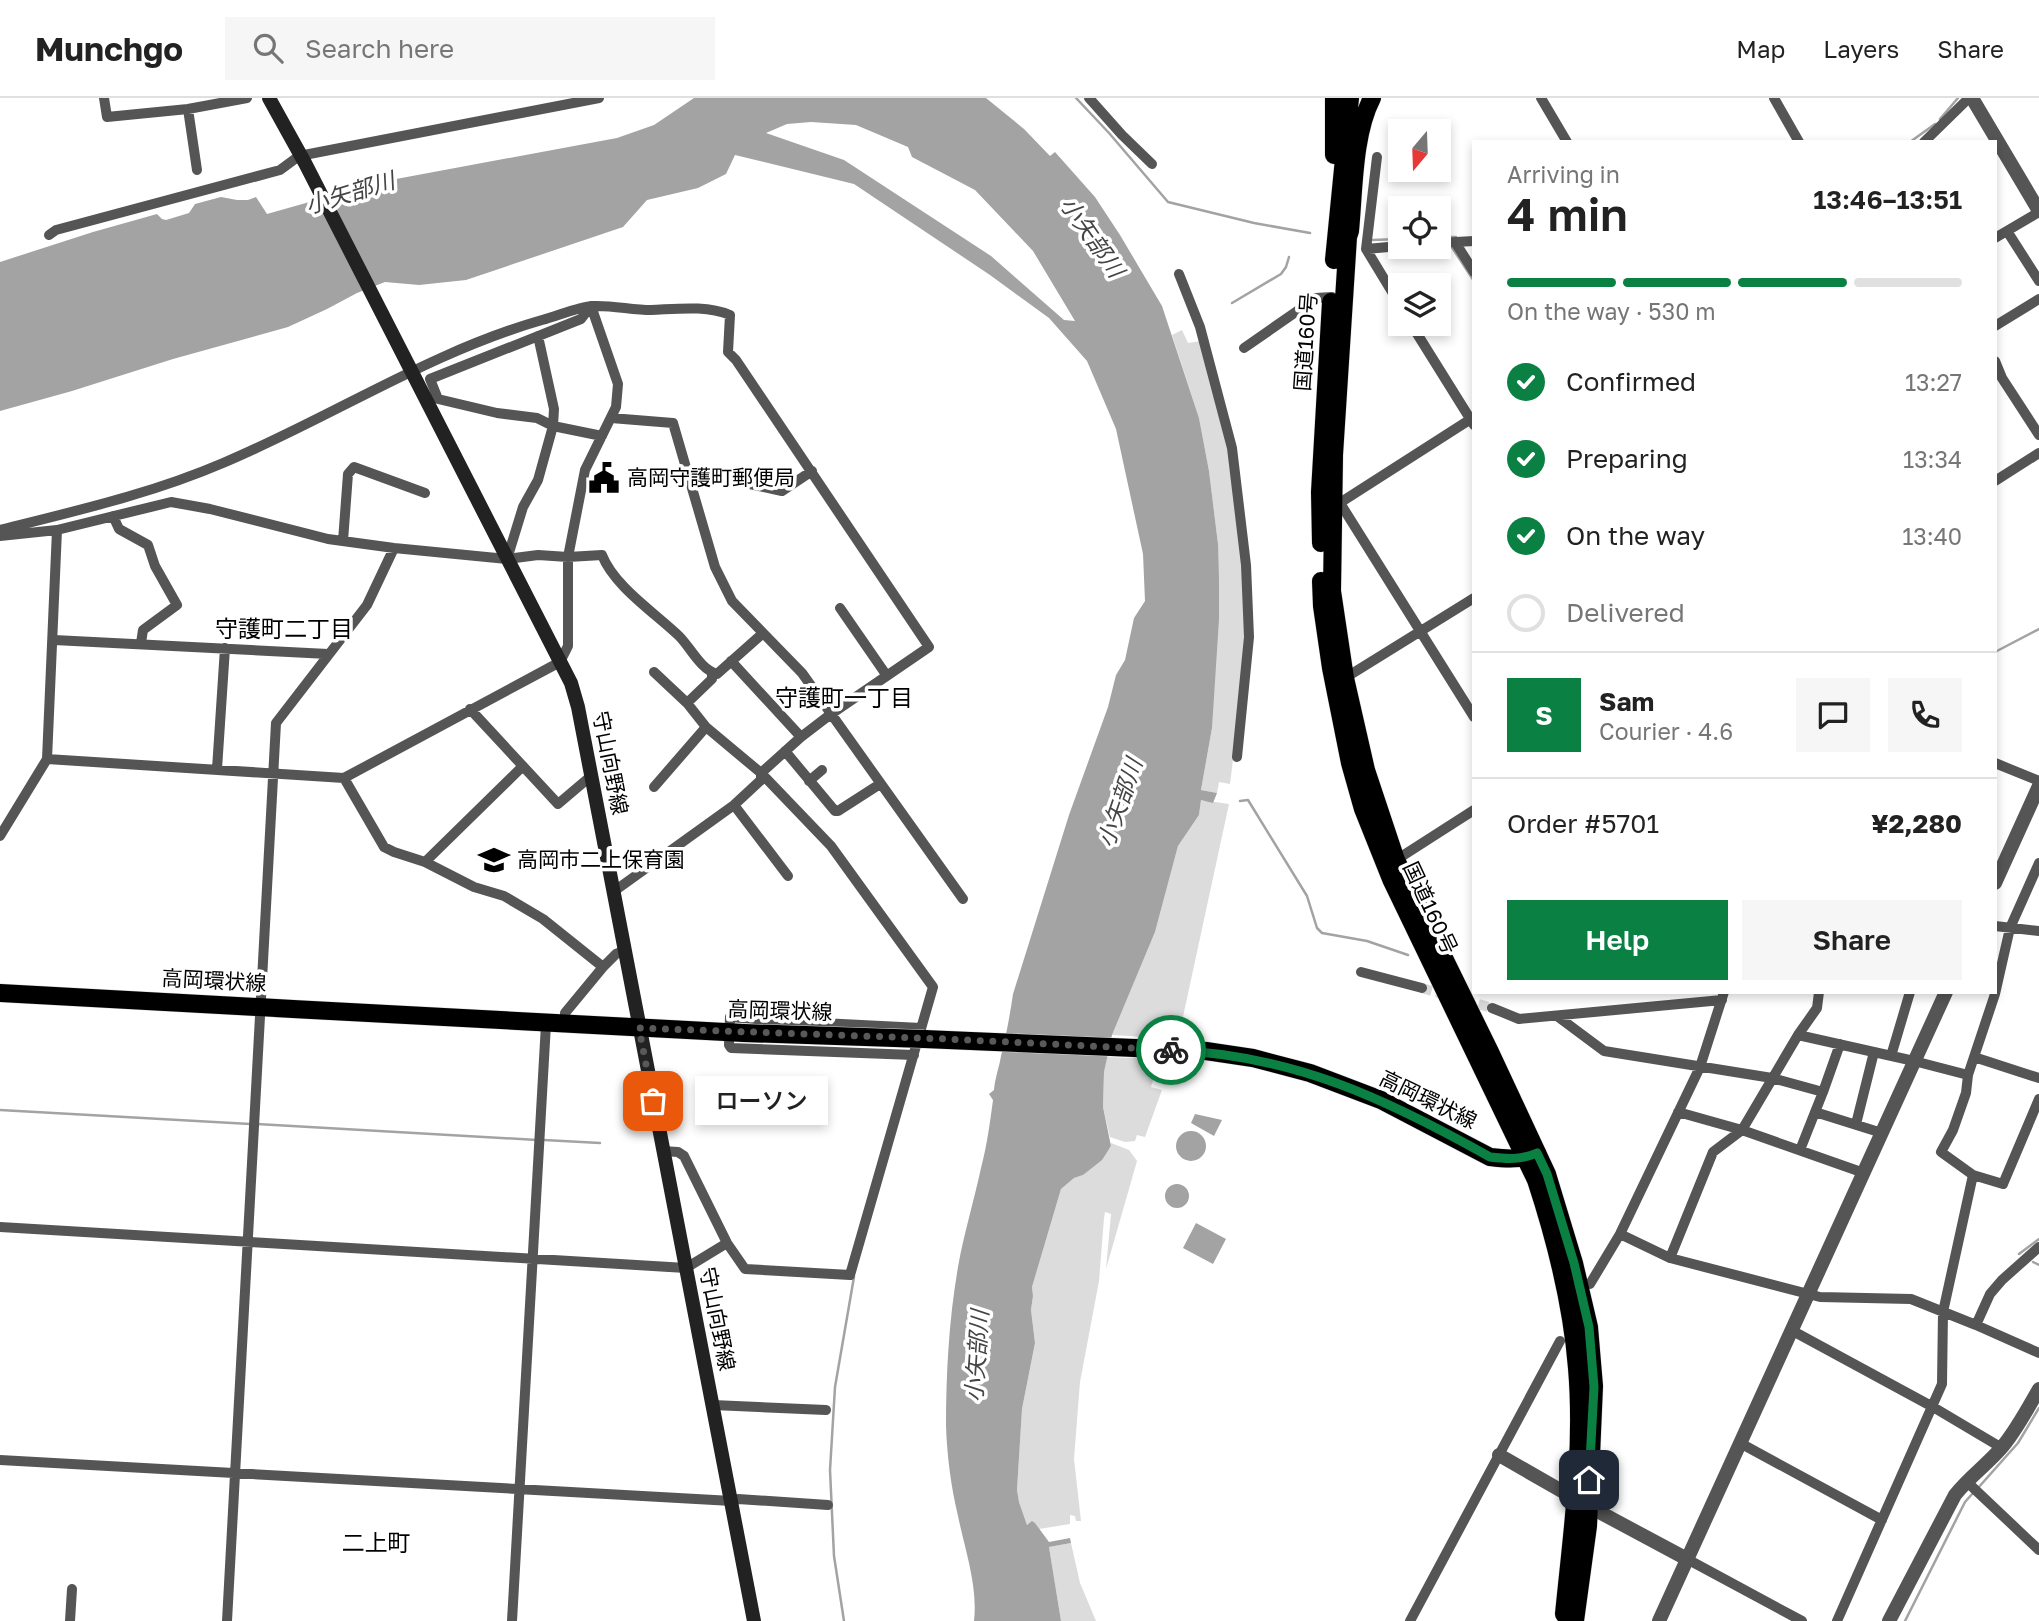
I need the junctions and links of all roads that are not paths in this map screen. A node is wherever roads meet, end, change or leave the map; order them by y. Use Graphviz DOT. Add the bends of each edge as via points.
graph roads {
  1 [pos="104,98"];
  2 [pos="247,98"];
  3 [pos="269,98"];
  4 [pos="599,98"];
  5 [pos="1089,98"];
  6 [pos="1334,98"];
  7 [pos="1350,98"];
  8 [pos="1355,98"];
  9 [pos="1372,98"];
  10 [pos="1541,98"];
  11 [pos="1774,98"];
  12 [pos="1970,98"];
  13 [pos="188,109"];
  14 [pos="1566,140"];
  15 [pos="1798,140"];
  16 [pos="1926,140"];
  17 [pos="1996,140"];
  18 [pos="1997,142"];
  19 [pos="1377,157"];
  20 [pos="302,160"];
  21 [pos="1152,164"];
  22 [pos="197,170"];
  23 [pos="2039,211"];
  24 [pos="2007,230"];
  25 [pos="49,235"];
  26 [pos="1342,236"];
  27 [pos="1997,237"];
  28 [pos="1472,241"];
  29 [pos="1451,242"];
  30 [pos="1455,242"];
  31 [pos="1388,247"];
  32 [pos="1366,249"];
  33 [pos="1472,269"];
  34 [pos="1179,274"];
  35 [pos="2039,281"];
  36 [pos="1388,285"];
  37 [pos="1332,297"];
  38 [pos="2039,299"];
  39 [pos="591,306"];
  40 [pos="1997,325"];
  41 [pos="538,336"];
  42 [pos="1419,336"];
  43 [pos="1244,348"];
  44 [pos="1997,366"];
  45 [pos="411,370"];
  46 [pos="611,418"];
  47 [pos="1472,420"];
  48 [pos="553,426"];
  49 [pos="2039,435"];
  50 [pos="602,436"];
  51 [pos="2039,453"];
  52 [pos="812,471"];
  53 [pos="1997,480"];
  54 [pos="691,481"];
  55 [pos="425,493"];
  56 [pos="1337,505"];
  57 [pos="113,516"];
  58 [pos="0,530"];
  59 [pos="57,530"];
  60 [pos="0,536"];
  61 [pos="344,541"];
  62 [pos="394,548"];
  63 [pos="568,558"];
  64 [pos="507,559"];
  65 [pos="1472,599"];
  66 [pos="840,608"];
  67 [pos="1420,631"];
  68 [pos="762,634"];
  69 [pos="54,640"];
  70 [pos="141,643"];
  71 [pos="225,648"];
  72 [pos="328,654"];
  73 [pos="731,661"];
  74 [pos="560,662"];
  75 [pos="654,672"];
  76 [pos="712,673"];
  77 [pos="887,676"];
  78 [pos="1345,678"];
  79 [pos="687,703"];
  80 [pos="470,709"];
  81 [pos="831,714"];
  82 [pos="1472,714"];
  83 [pos="706,727"];
  84 [pos="801,737"];
  85 [pos="785,751"];
  86 [pos="1237,757"];
  87 [pos="47,759"];
  88 [pos="1997,764"];
  89 [pos="523,766"];
  90 [pos="217,769"];
  91 [pos="822,771"];
  92 [pos="275,772"];
  93 [pos="761,772"];
  94 [pos="591,776"];
  95 [pos="344,778"];
  96 [pos="809,780"];
  97 [pos="880,783"];
  98 [pos="2039,784"];
  99 [pos="654,787"];
  100 [pos="734,804"];
  101 [pos="1472,811"];
  102 [pos="0,836"];
  103 [pos="1396,859"];
  104 [pos="425,862"];
  105 [pos="2039,863"];
  106 [pos="788,876"];
  107 [pos="1997,878"];
  108 [pos="613,892"];
  109 [pos="962,899"];
  110 [pos="1997,926"];
  111 [pos="2010,928"];
  112 [pos="2039,931"];
  113 [pos="626,950"];
  114 [pos="603,967"];
  115 [pos="1362,972"];
  116 [pos="1422,989"];
  117 [pos="1997,989"];
  118 [pos="0,993"];
  119 [pos="1819,994"];
  120 [pos="1909,994"];
  121 [pos="1945,994"];
  122 [pos="1996,994"];
  123 [pos="1723,996"];
  124 [pos="262,1006"];
  125 [pos="1492,1008"];
  126 [pos="1557,1016"];
  127 [pos="546,1024"];
  128 [pos="565,1025"];
  129 [pos="639,1028"];
  130 [pos="736,1033"];
  131 [pos="923,1033"];
  132 [pos="1798,1035"];
  133 [pos="1840,1044"];
  134 [pos="1874,1052"];
  135 [pos="914,1055"];
  136 [pos="1891,1056"];
  137 [pos="1973,1057"];
  138 [pos="1914,1061"];
  139 [pos="1700,1067"];
  140 [pos="1968,1075"];
  141 [pos="1772,1078"];
  142 [pos="2039,1078"];
  143 [pos="1823,1092"];
  144 [pos="2039,1099"];
  145 [pos="1678,1112"];
  146 [pos="1815,1112"];
  147 [pos="1856,1124"];
  148 [pos="1742,1130"];
  149 [pos="1882,1133"];
  150 [pos="1800,1150"];
  151 [pos="663,1151"];
  152 [pos="1531,1155"];
  153 [pos="1864,1173"];
  154 [pos="1973,1175"];
  155 [pos="0,1227"];
  156 [pos="1620,1234"];
  157 [pos="248,1242"];
  158 [pos="727,1243"];
  159 [pos="2039,1247"];
  160 [pos="1670,1258"];
  161 [pos="532,1259"];
  162 [pos="686,1268"];
  163 [pos="1590,1284"];
  164 [pos="1809,1293"];
  165 [pos="1942,1312"];
  166 [pos="1976,1325"];
  167 [pos="1791,1330"];
  168 [pos="1560,1341"];
  169 [pos="2039,1353"];
  170 [pos="2037,1399"];
  171 [pos="713,1405"];
  172 [pos="1933,1407"];
  173 [pos="826,1410"];
  174 [pos="1740,1443"];
  175 [pos="2002,1448"];
  176 [pos="1499,1455"];
  177 [pos="0,1460"];
  178 [pos="235,1474"];
  179 [pos="1973,1487"];
  180 [pos="519,1490"];
  181 [pos="732,1501"];
  182 [pos="1582,1502"];
  183 [pos="828,1505"];
  184 [pos="1882,1520"];
  185 [pos="2039,1550"];
  186 [pos="1687,1559"];
  187 [pos="72,1589"];
  188 [pos="70,1621"];
  189 [pos="227,1621"];
  190 [pos="512,1621"];
  191 [pos="754,1621"];
  192 [pos="1409,1621"];
  193 [pos="1564,1621"];
  194 [pos="1575,1621"];
  195 [pos="1659,1621"];
  196 [pos="1802,1621"];
  197 [pos="1837,1621"];
  198 [pos="1889,1621"];
  1 -- 13 [label="street" via="107,117"];
  2 -- 13 [label="street"];
  3 -- 20 [label="main road, 守山向野線"];
  4 -- 20 [label="street"];
  5 -- 21 [label="street"];
  6 -- 26 [label="main road" via="1334,228"];
  7 -- 26 [label="main road" via="1338,229"];
  8 -- 26 [label="main road"];
  9 -- 26 [label="main road" via="1359,139 1350,231"];
  10 -- 14 [label="street"];
  11 -- 15 [label="street"];
  12 -- 16 [label="street"];
  12 -- 17 [label="street"];
  13 -- 22 [label="street"];
  18 -- 23 [label="street"];
  19 -- 32 [label="street"];
  20 -- 25 [label="street"];
  20 -- 45 [label="main road, 守山向野線"];
  23 -- 24 [label="street"];
  24 -- 27 [label="street"];
  24 -- 35 [label="street"];
  26 -- 37 [label="main road, 国道160号"];
  26 -- 56 [label="main road, 国道160号" via="1334,456"];
  28 -- 30 [label="street"];
  29 -- 30 [label="street"];
  30 -- 33 [label="street"];
  31 -- 32 [label="street"];
  32 -- 36 [label="street"];
  34 -- 86 [label="street" via="1200,327 1232,448 1245,552 1250,637"];
  37 -- 43 [label="street" via="1316,298"];
  37 -- 152 [label="main road, 国道160号" via="1320,492 1322,606 1350,763 1391,879"];
  38 -- 40 [label="street"];
  39 -- 41 [label="street" via="581,319"];
  39 -- 45 [label="street" via="504,331"];
  39 -- 46 [label="street" via="618,384"];
  39 -- 52 [label="street" via="678,308 730,315 729,352"];
  41 -- 48 [label="street" via="554,409"];
  41 -- 48 [label="street" via="430,379 438,399 537,418"];
  42 -- 47 [label="street"];
  44 -- 49 [label="street"];
  45 -- 58 [label="street" via="292,433 208,469 145,493"];
  45 -- 64 [label="main road, 守山向野線"];
  46 -- 50 [label="street"];
  46 -- 54 [label="street" via="673,423"];
  47 -- 56 [label="street"];
  48 -- 50 [label="street"];
  48 -- 64 [label="street"];
  50 -- 63 [label="street" via="585,470"];
  51 -- 53 [label="street"];
  52 -- 54 [label="street" via="782,491 731,480"];
  52 -- 77 [label="street" via="929,647"];
  54 -- 68 [label="street" via="715,567 732,601"];
  55 -- 61 [label="street" via="354,467 348,474"];
  56 -- 67 [label="street"];
  56 -- 78 [label="main road, 国道160号" via="1332,591"];
  57 -- 59 [label="street"];
  57 -- 61 [label="street" via="171,502"];
  57 -- 70 [label="street" via="119,528 148,545 177,605 143,630"];
  59 -- 60 [label="street"];
  59 -- 69 [label="street"];
  61 -- 62 [label="street"];
  62 -- 64 [label="street"];
  62 -- 72 [label="street" via="367,605"];
  63 -- 64 [label="street"];
  63 -- 74 [label="street" via="568,646"];
  63 -- 76 [label="street" via="602,555 614,577"];
  64 -- 74 [label="main road, 守山向野線"];
  65 -- 67 [label="street"];
  66 -- 77 [label="street"];
  67 -- 78 [label="street"];
  67 -- 82 [label="street"];
  68 -- 73 [label="street"];
  68 -- 81 [label="street" via="802,673"];
  69 -- 70 [label="street"];
  69 -- 87 [label="street"];
  70 -- 71 [label="street"];
  71 -- 72 [label="street"];
  71 -- 90 [label="street"];
  72 -- 92 [label="street" via="276,723"];
  73 -- 76 [label="street" via="718,674"];
  73 -- 84 [label="street"];
  74 -- 80 [label="street"];
  74 -- 94 [label="main road, 守山向野線" via="578,707"];
  75 -- 79 [label="street"];
  76 -- 79 [label="street" via="712,679"];
  77 -- 81 [label="street"];
  78 -- 103 [label="main road, 国道160号" via="1366,770"];
  79 -- 83 [label="street"];
  80 -- 89 [label="street"];
  80 -- 95 [label="street"];
  81 -- 84 [label="street"];
  81 -- 97 [label="street"];
  83 -- 93 [label="street"];
  83 -- 99 [label="street"];
  84 -- 85 [label="street"];
  85 -- 93 [label="street"];
  85 -- 96 [label="street"];
  87 -- 90 [label="street"];
  87 -- 102 [label="street"];
  88 -- 98 [label="street"];
  89 -- 94 [label="street" via="558,804"];
  89 -- 104 [label="street"];
  90 -- 92 [label="street"];
  91 -- 96 [label="street"];
  92 -- 95 [label="street"];
  92 -- 124 [label="street"];
  93 -- 100 [label="street" via="761,780"];
  93 -- 131 [label="street" via="831,846 933,987"];
  94 -- 108 [label="main road, 守山向野線"];
  95 -- 104 [label="street" via="384,847"];
  96 -- 97 [label="street" via="835,811"];
  97 -- 109 [label="street"];
  98 -- 107 [label="street"];
  100 -- 106 [label="street"];
  100 -- 108 [label="street"];
  101 -- 103 [label="street"];
  103 -- 152 [label="main road, 国道160号"];
  104 -- 114 [label="street" via="474,887 504,896 543,919"];
  105 -- 111 [label="street"];
  108 -- 113 [label="main road, 守山向野線"];
  110 -- 111 [label="street"];
  111 -- 112 [label="street"];
  111 -- 117 [label="street"];
  113 -- 114 [label="street"];
  113 -- 129 [label="main road, 守山向野線"];
  114 -- 128 [label="street" via="565,1013"];
  115 -- 116 [label="street"];
  118 -- 124 [label="main road, 高岡環状線"];
  119 -- 132 [label="street" via="1817,1009"];
  120 -- 136 [label="street"];
  121 -- 138 [label="street"];
  122 -- 137 [label="street"];
  123 -- 126 [label="street"];
  123 -- 139 [label="street"];
  124 -- 127 [label="main road, 高岡環状線"];
  124 -- 157 [label="street"];
  125 -- 126 [label="street" via="1519,1019"];
  126 -- 139 [label="street" via="1604,1052"];
  127 -- 128 [label="main road, 高岡環状線"];
  127 -- 161 [label="street"];
  128 -- 129 [label="main road, 高岡環状線"];
  129 -- 130 [label="main road, 高岡環状線"];
  129 -- 151 [label="main road, 守山向野線"];
  130 -- 131 [label="main road, 高岡環状線, bridge"];
  130 -- 135 [label="street" via="731,1048"];
  131 -- 135 [label="street"];
  131 -- 152 [label="main road, 高岡環状線" via="947,1039 1206,1051 1253,1058 1310,1073 1381,1100 1490,1157"];
  132 -- 133 [label="street"];
  132 -- 141 [label="street"];
  133 -- 134 [label="street"];
  133 -- 143 [label="street"];
  134 -- 136 [label="street"];
  134 -- 147 [label="street"];
  135 -- 158 [label="street" via="850,1275 745,1269"];
  136 -- 138 [label="street"];
  137 -- 140 [label="street"];
  137 -- 142 [label="street"];
  138 -- 140 [label="street"];
  138 -- 149 [label="street"];
  139 -- 141 [label="street"];
  139 -- 145 [label="street"];
  140 -- 154 [label="street" via="1966,1093 1941,1152"];
  141 -- 143 [label="street"];
  141 -- 148 [label="street"];
  143 -- 146 [label="street"];
  144 -- 154 [label="street" via="2003,1184"];
  145 -- 148 [label="street"];
  145 -- 156 [label="street"];
  146 -- 147 [label="street"];
  146 -- 150 [label="street"];
  147 -- 149 [label="street"];
  148 -- 150 [label="street"];
  148 -- 160 [label="street" via="1713,1152"];
  149 -- 153 [label="street"];
  150 -- 153 [label="street"];
  151 -- 158 [label="street" via="684,1156"];
  151 -- 162 [label="main road, 守山向野線"];
  152 -- 182 [label="main road, 国道160号" via="1574,1336"];
  153 -- 164 [label="street"];
  154 -- 165 [label="street"];
  155 -- 157 [label="street"];
  156 -- 160 [label="street"];
  156 -- 163 [label="street"];
  157 -- 161 [label="street"];
  157 -- 178 [label="street"];
  158 -- 162 [label="street"];
  159 -- 166 [label="street" via="1990,1294"];
  160 -- 164 [label="street"];
  161 -- 162 [label="street"];
  161 -- 180 [label="street"];
  162 -- 171 [label="main road, 守山向野線"];
  164 -- 165 [label="street" via="1911,1300"];
  164 -- 167 [label="street"];
  165 -- 166 [label="street"];
  165 -- 172 [label="street" via="1942,1384"];
  166 -- 169 [label="street"];
  167 -- 172 [label="street"];
  167 -- 174 [label="street"];
  168 -- 176 [label="street"];
  170 -- 175 [label="street"];
  171 -- 173 [label="street"];
  171 -- 181 [label="main road, 守山向野線"];
  172 -- 175 [label="street"];
  172 -- 184 [label="street"];
  174 -- 184 [label="street"];
  174 -- 186 [label="street"];
  175 -- 179 [label="street"];
  176 -- 182 [label="street"];
  176 -- 192 [label="street"];
  177 -- 178 [label="street"];
  178 -- 180 [label="street"];
  178 -- 189 [label="street"];
  179 -- 185 [label="street"];
  179 -- 198 [label="street" via="1955,1495"];
  180 -- 181 [label="street"];
  180 -- 190 [label="street"];
  181 -- 183 [label="street"];
  181 -- 191 [label="main road, 守山向野線"];
  182 -- 186 [label="street"];
  182 -- 193 [label="main road, 国道160号"];
  182 -- 194 [label="main road, 国道160号" via="1588,1526"];
  184 -- 197 [label="street"];
  186 -- 195 [label="street"];
  186 -- 196 [label="street"];
  187 -- 188 [label="street"];
}
